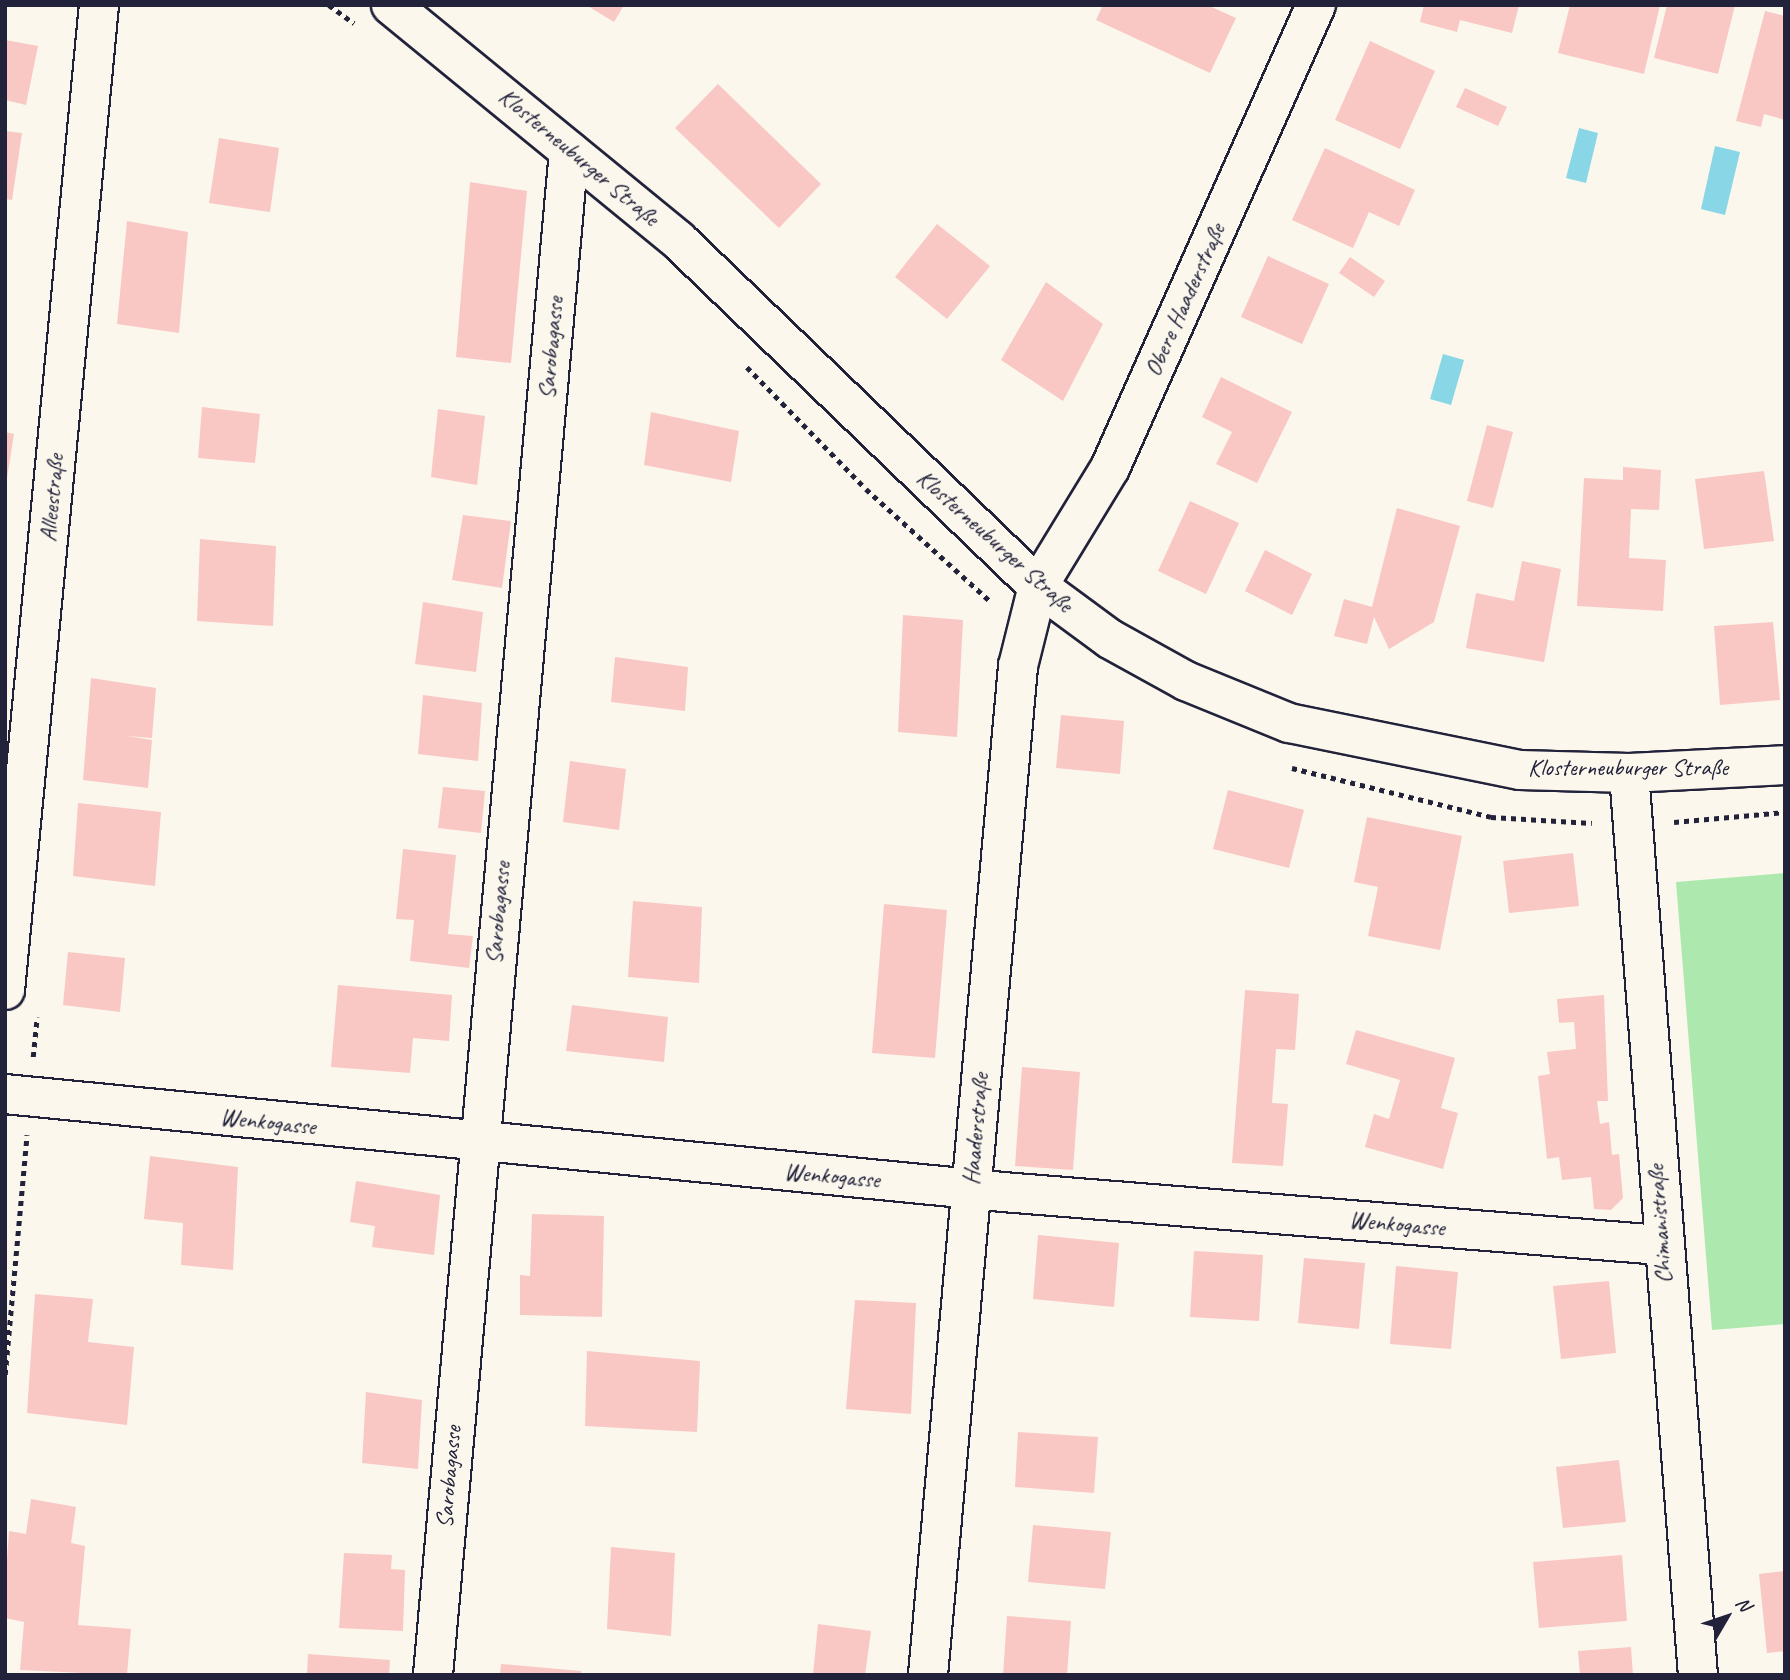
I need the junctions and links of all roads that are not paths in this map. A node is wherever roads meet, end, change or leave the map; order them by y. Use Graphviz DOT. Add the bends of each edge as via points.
graph roads {
  1 [pos="99,5"];
  2 [pos="391,5"];
  3 [pos="1316,5"];
  4 [pos="569,151"];
  5 [pos="1038,586"];
  6 [pos="1785,765"];
  7 [pos="1629,773"];
  8 [pos="5,990"];
  9 [pos="5,1094"];
  10 [pos="477,1143"];
  11 [pos="970,1189"];
  12 [pos="1661,1245"];
  13 [pos="433,1675"];
  14 [pos="928,1675"];
  15 [pos="1698,1675"];
  1 -- 8 [label="street, Alleestraße"];
  2 -- 4 [label="street, Klosterneuburger Straße"];
  3 -- 5 [label="street, Obere Haaderstraße" via="1110,468"];
  4 -- 5 [label="street, Klosterneuburger Straße" via="678,240"];
  4 -- 10 [label="street, Sarobagasse"];
  5 -- 7 [label="street, Klosterneuburger Straße" via="1120,645 1289,723 1520,770"];
  5 -- 11 [label="street, Haaderstraße" via="1018,666"];
  6 -- 7 [label="street, Klosterneuburger Straße"];
  7 -- 12 [label="street, Chimanistraße"];
  9 -- 10 [label="street, Wenkogasse"];
  10 -- 11 [label="street, Wenkogasse"];
  10 -- 13 [label="street, Sarobagasse"];
  11 -- 12 [label="street, Wenkogasse"];
  11 -- 14 [label="street, Haaderstraße"];
  12 -- 15 [label="street, Chimanistraße"];
}
